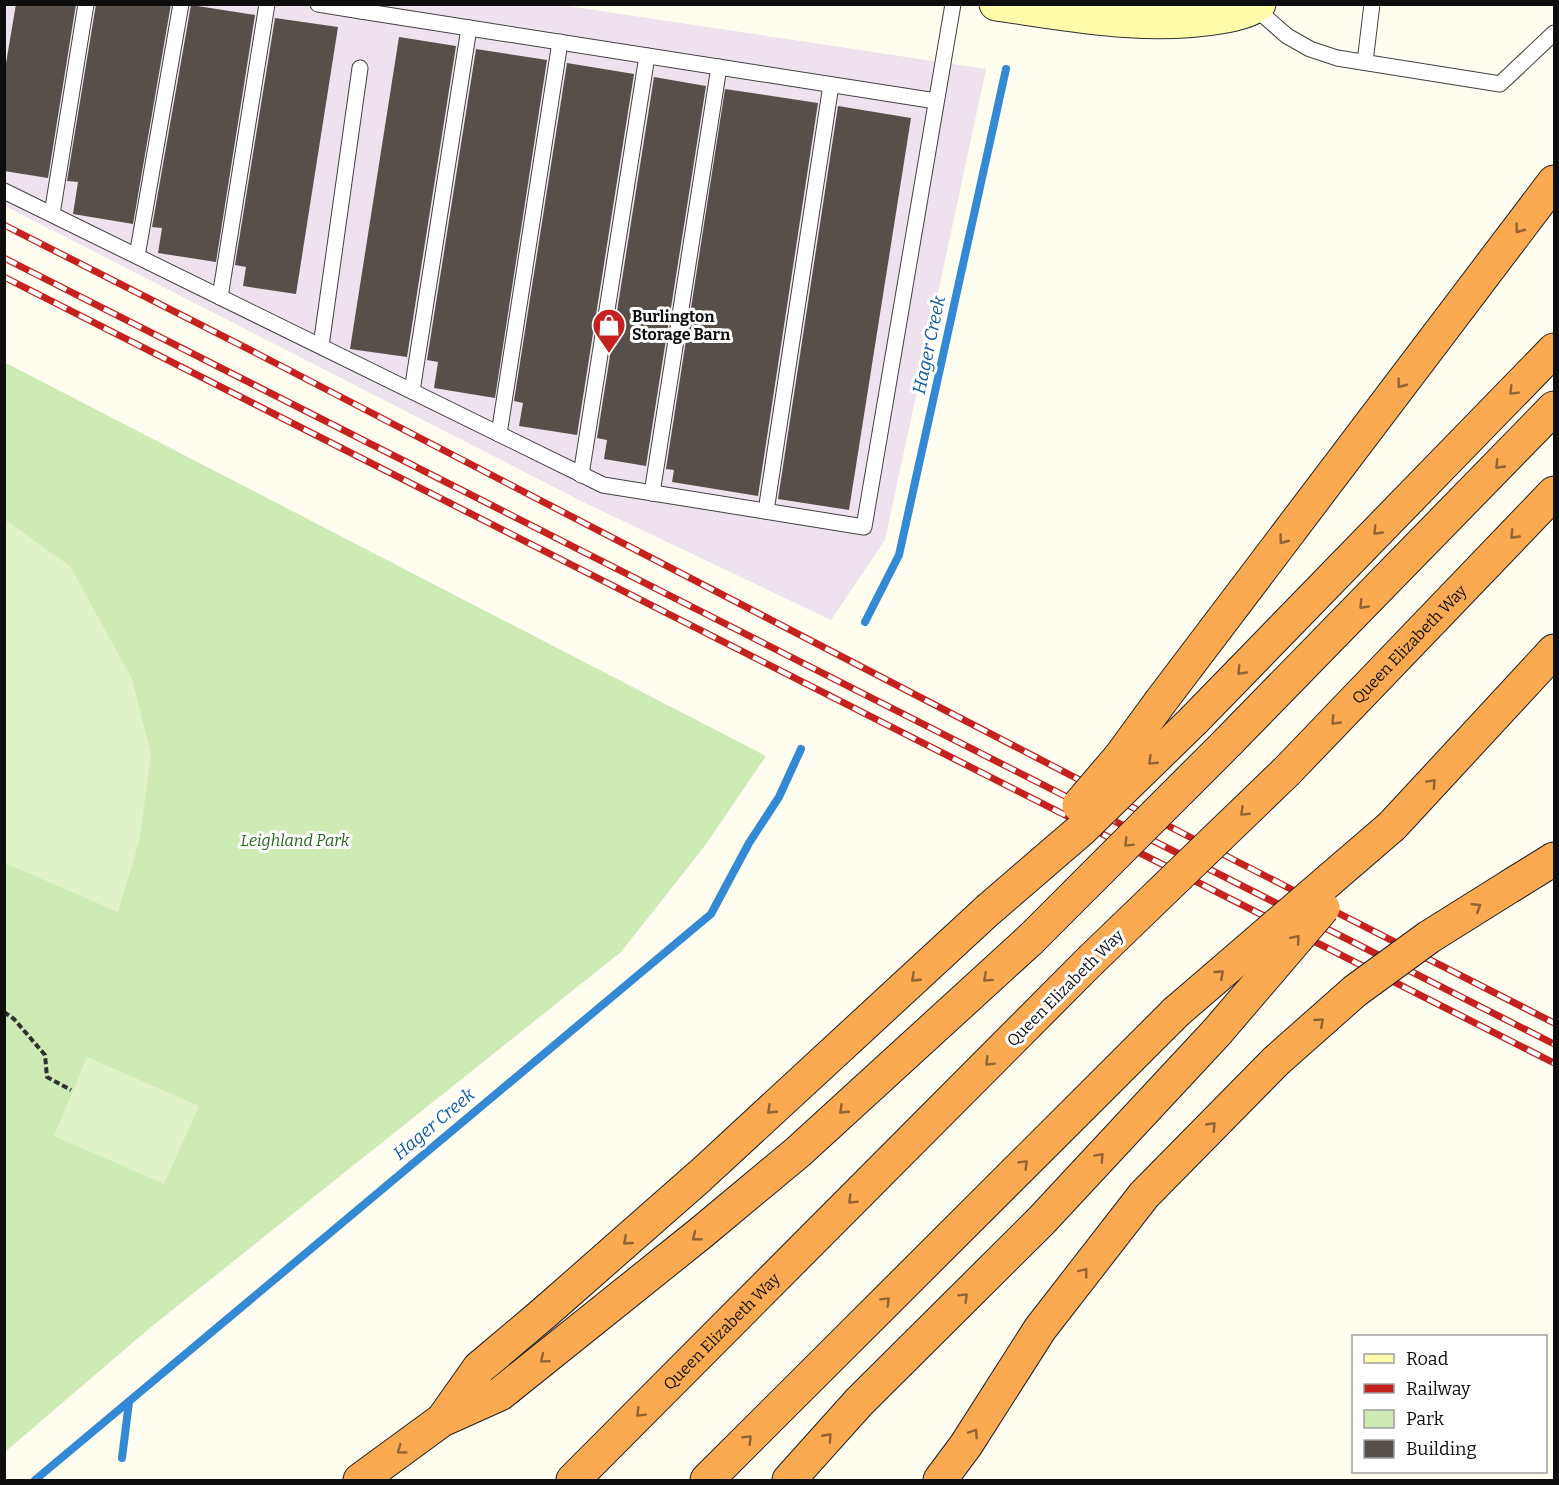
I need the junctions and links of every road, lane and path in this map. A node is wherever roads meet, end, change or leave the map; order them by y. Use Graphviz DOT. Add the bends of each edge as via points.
graph roads {
  1 [pos="86,4"];
  2 [pos="181,4"];
  3 [pos="267,4"];
  4 [pos="318,4"];
  5 [pos="953,4"];
  6 [pos="996,4"];
  7 [pos="1372,4"];
  8 [pos="1257,6"];
  9 [pos="361,8"];
  10 [pos="469,28"];
  11 [pos="1554,33"];
  12 [pos="560,42"];
  13 [pos="647,56"];
  14 [pos="1365,62"];
  15 [pos="718,67"];
  16 [pos="360,68"];
  17 [pos="831,85"];
  18 [pos="936,101"];
  19 [pos="1554,183"];
  20 [pos="4,190"];
  21 [pos="51,214"];
  22 [pos="137,256"];
  23 [pos="220,297"];
  24 [pos="321,346"];
  25 [pos="1554,350"];
  26 [pos="412,392"];
  27 [pos="1554,408"];
  28 [pos="499,434"];
  29 [pos="581,475"];
  30 [pos="652,493"];
  31 [pos="1554,493"];
  32 [pos="766,512"];
  33 [pos="1554,651"];
  34 [pos="1392,826"];
  35 [pos="1554,859"];
  36 [pos="988,910"];
  37 [pos="4,1012"];
  38 [pos="70,1090"];
  39 [pos="442,1420"];
  40 [pos="360,1480"];
  41 [pos="573,1480"];
  42 [pos="707,1480"];
  43 [pos="789,1480"];
  44 [pos="940,1480"];
  1 -- 21 [label="lane"];
  2 -- 22 [label="lane"];
  3 -- 23 [label="lane"];
  4 -- 9 [label="lane"];
  5 -- 18 [label="lane"];
  6 -- 8 [label="main road" via="1148,21 1200,21"];
  7 -- 14 [label="lane"];
  8 -- 14 [label="lane" via="1287,36 1310,49"];
  9 -- 10 [label="lane"];
  10 -- 12 [label="lane"];
  10 -- 26 [label="lane"];
  11 -- 14 [label="lane" via="1500,84"];
  12 -- 13 [label="lane"];
  12 -- 28 [label="lane"];
  13 -- 15 [label="lane"];
  13 -- 29 [label="lane"];
  15 -- 17 [label="lane"];
  15 -- 30 [label="lane"];
  16 -- 24 [label="lane"];
  17 -- 18 [label="lane"];
  17 -- 32 [label="lane"];
  18 -- 32 [label="lane" via="864,527"];
  19 -- 36 [label="highway, one-way, bridge" via="1120,757"];
  20 -- 21 [label="lane"];
  21 -- 22 [label="lane"];
  22 -- 23 [label="lane"];
  23 -- 24 [label="lane"];
  24 -- 26 [label="lane"];
  25 -- 36 [label="highway, one-way, bridge" via="1194,720 1082,830"];
  26 -- 28 [label="lane"];
  27 -- 39 [label="highway, one-way, bridge" via="1031,939 798,1152 500,1394"];
  28 -- 29 [label="lane"];
  29 -- 30 [label="lane" via="603,485"];
  30 -- 32 [label="lane"];
  31 -- 41 [label="highway, Queen Elizabeth Way, one-way, bridge" via="1287,771 1090,961"];
  34 -- 33 [label="highway, one-way"];
  42 -- 34 [label="highway, one-way, bridge" via="1176,1012"];
  43 -- 34 [label="highway, one-way, bridge" via="859,1402 1041,1221 1217,1032"];
  44 -- 35 [label="highway, one-way, bridge" via="1040,1329 1144,1195 1276,1061 1355,991 1429,937"];
  36 -- 39 [label="highway, one-way" via="700,1176 479,1368"];
  37 -- 38 [label="path" via="45,1055 47,1077"];
  39 -- 40 [label="highway, one-way"];
}
